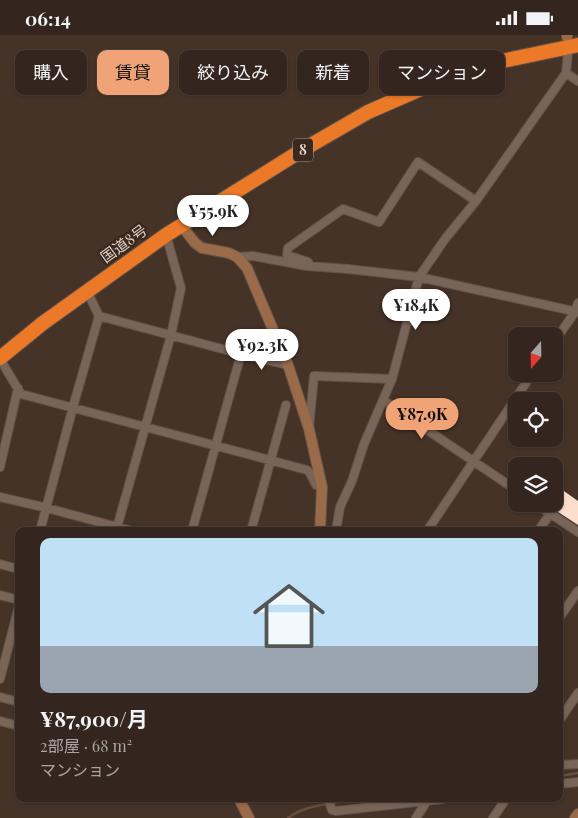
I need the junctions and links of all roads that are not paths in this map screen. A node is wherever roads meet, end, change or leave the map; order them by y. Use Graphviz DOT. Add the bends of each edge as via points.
graph roads {
  1 [pos="570,41"];
  2 [pos="566,73"];
  3 [pos="578,81"];
  4 [pos="476,201"];
  5 [pos="181,225"];
  6 [pos="166,235"];
  7 [pos="237,257"];
  8 [pos="310,266"];
  9 [pos="419,277"];
  10 [pos="88,291"];
  11 [pos="578,303"];
  12 [pos="576,312"];
  13 [pos="99,317"];
  14 [pos="563,330"];
  15 [pos="170,335"];
  16 [pos="242,354"];
  17 [pos="0,359"];
  18 [pos="288,365"];
  19 [pos="392,379"];
  20 [pos="526,383"];
  21 [pos="18,388"];
  22 [pos="382,400"];
  23 [pos="286,405"];
  24 [pos="73,407"];
  25 [pos="145,427"];
  26 [pos="309,429"];
  27 [pos="215,446"];
  28 [pos="270,460"];
  29 [pos="474,461"];
  30 [pos="0,467"];
  31 [pos="508,484"];
  32 [pos="322,487"];
  33 [pos="0,497"];
  34 [pos="47,508"];
  35 [pos="547,512"];
  36 [pos="550,514"];
  37 [pos="41,527"];
  38 [pos="109,527"];
  39 [pos="117,527"];
  40 [pos="193,527"];
  41 [pos="252,527"];
  42 [pos="320,527"];
  43 [pos="337,527"];
  44 [pos="430,527"];
  45 [pos="541,527"];
  46 [pos="578,532"];
  47 [pos="0,564"];
  48 [pos="15,568"];
  49 [pos="578,591"];
  50 [pos="0,595"];
  51 [pos="15,599"];
  52 [pos="563,612"];
  53 [pos="15,621"];
  54 [pos="0,679"];
  55 [pos="578,693"];
  56 [pos="0,697"];
  57 [pos="15,701"];
  58 [pos="563,715"];
  59 [pos="0,721"];
  60 [pos="15,724"];
  61 [pos="578,764"];
  62 [pos="563,765"];
  63 [pos="578,782"];
  64 [pos="563,784"];
  65 [pos="241,802"];
  66 [pos="329,802"];
  67 [pos="418,802"];
  68 [pos="426,802"];
  69 [pos="504,802"];
  70 [pos="578,814"];
  71 [pos="249,817"];
  72 [pos="416,818"];
  73 [pos="493,818"];
  74 [pos="575,818"];
  1 -- 2 [label="street"];
  1 -- 5 [label="highway, 国道8号 / 8" via="488,64 368,112"];
  2 -- 3 [label="street"];
  2 -- 4 [label="street"];
  4 -- 8 [label="street" via="418,163 379,222 343,209 288,247 287,255 308,262"];
  4 -- 9 [label="street"];
  5 -- 6 [label="highway, 国道8号 / 8"];
  5 -- 7 [label="street" via="194,243 202,248"];
  6 -- 10 [label="highway, 国道8号 / 8"];
  6 -- 15 [label="street" via="181,288"];
  7 -- 8 [label="street" via="253,255"];
  7 -- 18 [label="street" via="247,268"];
  8 -- 9 [label="street"];
  9 -- 12 [label="street"];
  9 -- 19 [label="street"];
  10 -- 13 [label="street"];
  10 -- 17 [label="highway, 国道8号 / 8"];
  11 -- 12 [label="street"];
  12 -- 14 [label="street"];
  13 -- 15 [label="street"];
  13 -- 24 [label="street"];
  15 -- 16 [label="street"];
  15 -- 25 [label="street"];
  16 -- 18 [label="street"];
  16 -- 27 [label="street"];
  17 -- 21 [label="street"];
  18 -- 26 [label="street"];
  19 -- 22 [label="street"];
  19 -- 26 [label="street" via="314,376"];
  20 -- 29 [label="street"];
  21 -- 24 [label="street" via="21,394"];
  21 -- 30 [label="street"];
  22 -- 29 [label="street"];
  22 -- 43 [label="street" via="340,507"];
  23 -- 28 [label="street"];
  24 -- 25 [label="street"];
  24 -- 34 [label="street"];
  25 -- 27 [label="street"];
  25 -- 39 [label="street"];
  26 -- 32 [label="street"];
  27 -- 28 [label="street"];
  27 -- 40 [label="street"];
  28 -- 32 [label="street" via="307,471 316,485"];
  28 -- 41 [label="street"];
  29 -- 31 [label="street"];
  29 -- 44 [label="street"];
  32 -- 42 [label="street"];
  33 -- 34 [label="street"];
  34 -- 37 [label="street"];
  34 -- 38 [label="street"];
  35 -- 36 [label="street"];
  36 -- 45 [label="street"];
  36 -- 46 [label="street"];
  47 -- 48 [label="street"];
  49 -- 52 [label="street"];
  50 -- 51 [label="street"];
  53 -- 54 [label="street"];
  55 -- 58 [label="street"];
  56 -- 57 [label="street"];
  59 -- 60 [label="street"];
  61 -- 62 [label="street"];
  63 -- 64 [label="street"];
  65 -- 71 [label="street"];
  66 -- 67 [label="street" via="332,810 336,811"];
  68 -- 72 [label="street"];
  69 -- 73 [label="street"];
  70 -- 74 [label="street"];
}
